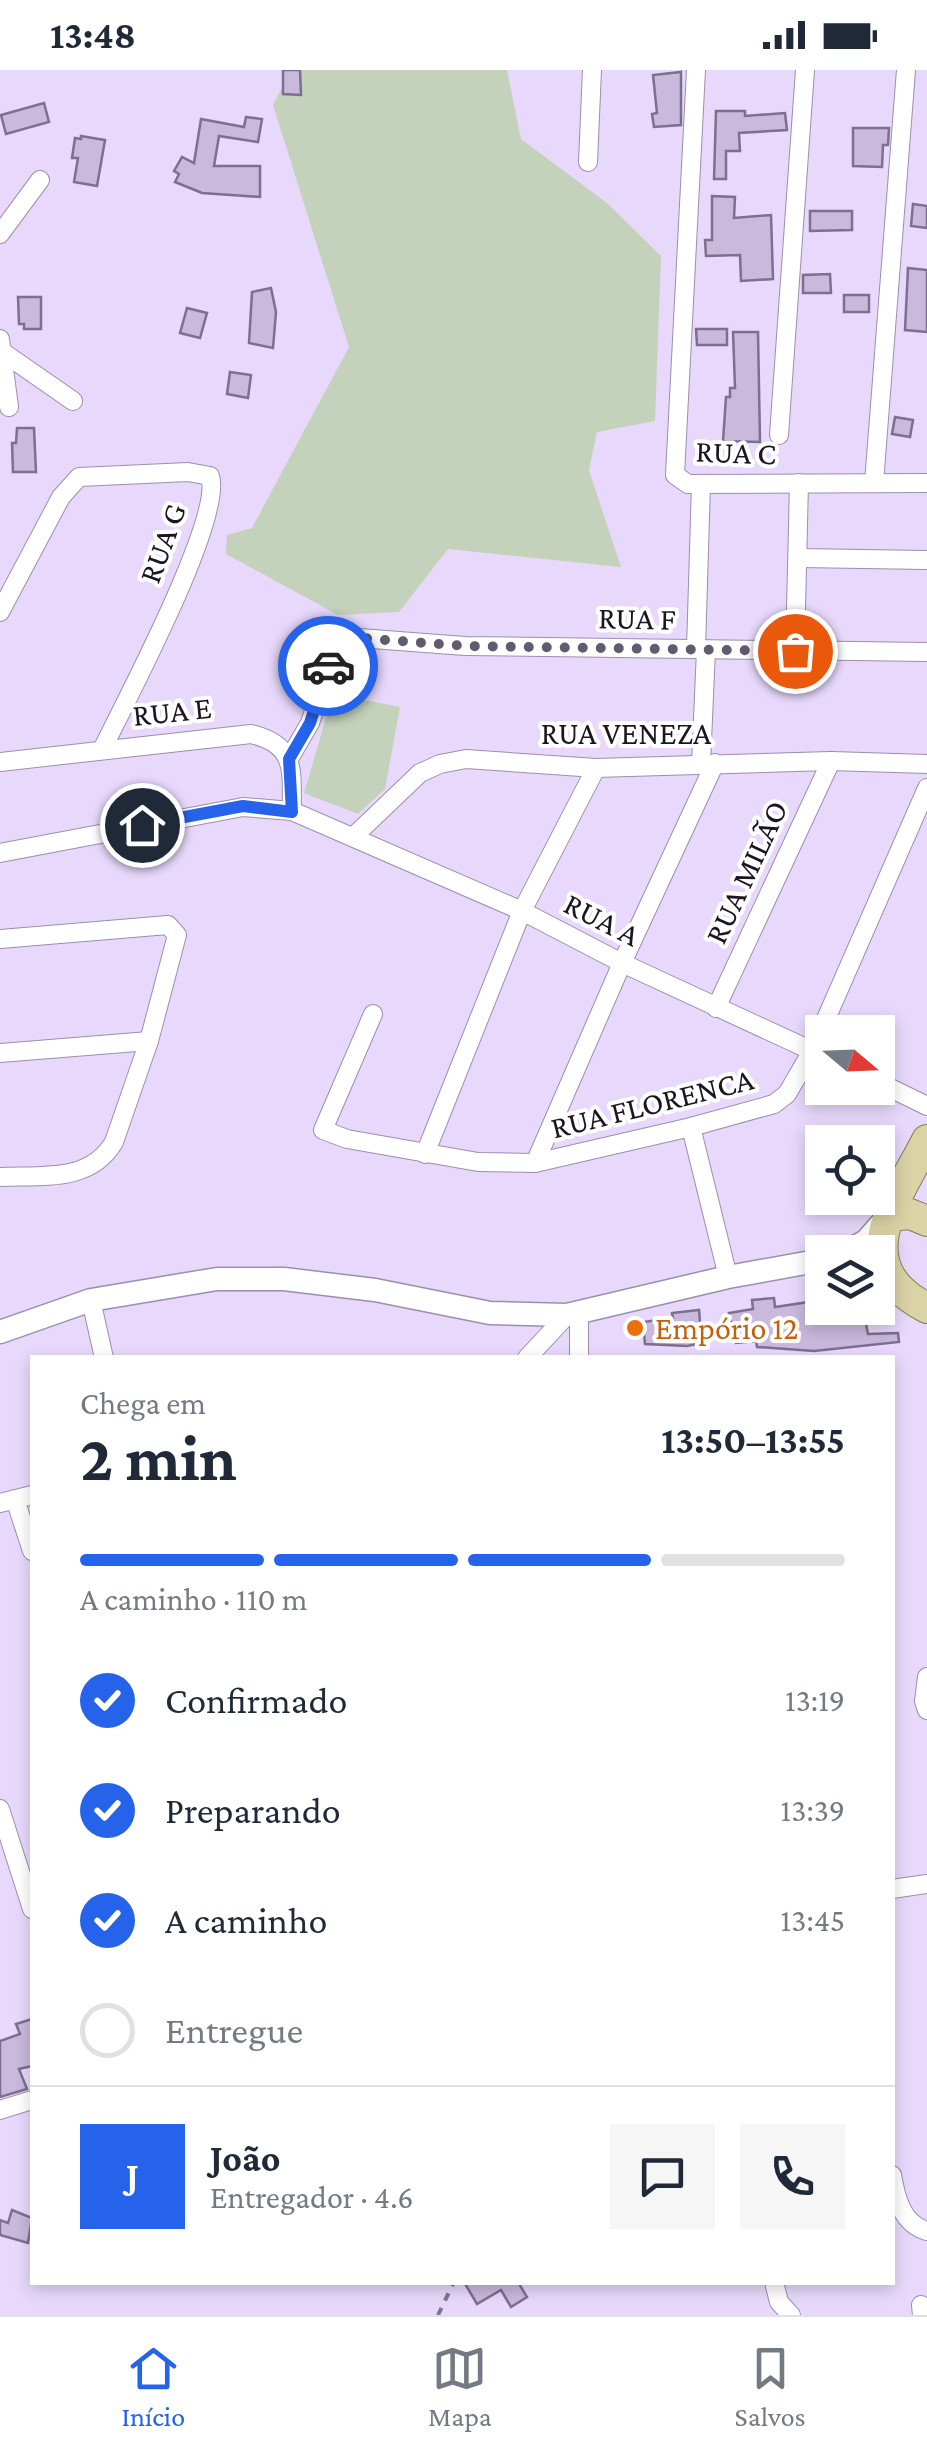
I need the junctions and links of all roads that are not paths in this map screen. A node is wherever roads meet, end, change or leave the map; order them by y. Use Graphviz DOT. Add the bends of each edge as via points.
graph roads {
  1 [pos="592,70"];
  2 [pos="696,70"];
  3 [pos="805,70"];
  4 [pos="906,70"];
  5 [pos="588,162"];
  6 [pos="40,180"];
  7 [pos="0,234"];
  8 [pos="0,339"];
  9 [pos="1,351"];
  10 [pos="73,401"];
  11 [pos="9,408"];
  12 [pos="779,436"];
  13 [pos="874,483"];
  14 [pos="927,483"];
  15 [pos="701,484"];
  16 [pos="798,484"];
  17 [pos="799,558"];
  18 [pos="927,560"];
  19 [pos="0,612"];
  20 [pos="701,650"];
  21 [pos="795,651"];
  22 [pos="927,652"];
  23 [pos="104,748"];
  24 [pos="289,759"];
  25 [pos="831,761"];
  26 [pos="0,762"];
  27 [pos="708,763"];
  28 [pos="927,764"];
  29 [pos="596,768"];
  30 [pos="927,788"];
  31 [pos="292,812"];
  32 [pos="353,836"];
  33 [pos="0,853"];
  34 [pos="522,912"];
  35 [pos="0,939"];
  36 [pos="622,963"];
  37 [pos="716,1008"];
  38 [pos="373,1014"];
  39 [pos="833,1015"];
  40 [pos="149,1041"];
  41 [pos="805,1049"];
  42 [pos="0,1053"];
  43 [pos="805,1070"];
  44 [pos="895,1090"];
  45 [pos="927,1106"];
  46 [pos="692,1127"];
  47 [pos="927,1140"];
  48 [pos="426,1154"];
  49 [pos="535,1164"];
  50 [pos="0,1177"];
  51 [pos="888,1216"];
  52 [pos="927,1220"];
  53 [pos="871,1235"];
  54 [pos="805,1266"];
  55 [pos="728,1277"];
  56 [pos="895,1295"];
  57 [pos="91,1300"];
  58 [pos="924,1304"];
  59 [pos="573,1314"];
  60 [pos="0,1332"];
  61 [pos="103,1355"];
  62 [pos="530,1355"];
  63 [pos="579,1355"];
  64 [pos="16,1499"];
  65 [pos="30,1544"];
  66 [pos="927,1678"];
  67 [pos="927,1710"];
  68 [pos="0,1809"];
  69 [pos="927,1884"];
  70 [pos="895,1888"];
  71 [pos="30,1903"];
  72 [pos="30,2101"];
  73 [pos="0,2110"];
  74 [pos="895,2185"];
  75 [pos="927,2231"];
  76 [pos="775,2285"];
  77 [pos="791,2315"];
  1 -- 5 [label="street"];
  2 -- 15 [label="street, RUA C" via="675,475"];
  3 -- 12 [label="street"];
  4 -- 13 [label="street"];
  6 -- 7 [label="street"];
  8 -- 9 [label="street"];
  9 -- 10 [label="street"];
  9 -- 11 [label="street"];
  13 -- 14 [label="street"];
  13 -- 16 [label="street, RUA C"];
  15 -- 16 [label="street, RUA C"];
  15 -- 20 [label="street"];
  16 -- 17 [label="street"];
  17 -- 18 [label="street"];
  17 -- 21 [label="street"];
  19 -- 23 [label="street, RUA G" via="61,496 79,477 208,474 201,534"];
  20 -- 21 [label="street, RUA F"];
  20 -- 24 [label="street, RUA F" via="359,638 337,645 310,723"];
  20 -- 27 [label="street"];
  21 -- 22 [label="street, RUA F"];
  23 -- 24 [label="street, RUA E" via="251,734 276,743"];
  23 -- 26 [label="street, RUA E"];
  24 -- 31 [label="street"];
  25 -- 27 [label="street, RUA VENEZA"];
  25 -- 28 [label="street, RUA VENEZA"];
  25 -- 37 [label="street, RUA MILÃO"];
  27 -- 29 [label="street, RUA VENEZA"];
  27 -- 36 [label="street"];
  29 -- 32 [label="street, RUA VENEZA" via="466,759 440,764 404,785"];
  29 -- 34 [label="street"];
  30 -- 39 [label="street, RUA FLORENCA"];
  31 -- 32 [label="street, RUA A"];
  31 -- 33 [label="street, RUA A" via="243,806"];
  32 -- 34 [label="street, RUA A"];
  34 -- 36 [label="street, RUA A"];
  34 -- 48 [label="street"];
  35 -- 40 [label="street" via="168,924 175,943"];
  36 -- 37 [label="street, RUA A"];
  36 -- 49 [label="street"];
  37 -- 41 [label="street, RUA A"];
  38 -- 48 [label="street, RUA FLORENCA" via="323,1130"];
  40 -- 42 [label="street"];
  40 -- 50 [label="street" via="106,1156 78,1174"];
  43 -- 46 [label="street, RUA FLORENCA" via="774,1104"];
  44 -- 45 [label="street"];
  46 -- 49 [label="street, RUA FLORENCA"];
  46 -- 55 [label="street"];
  47 -- 51 [label="main road"];
  48 -- 49 [label="street, RUA FLORENCA"];
  51 -- 52 [label="main road"];
  51 -- 53 [label="street"];
  51 -- 58 [label="main road" via="880,1244 886,1271 900,1290"];
  54 -- 55 [label="street"];
  55 -- 59 [label="street"];
  56 -- 58 [label="street"];
  57 -- 59 [label="street" via="252,1277 374,1290 490,1313"];
  57 -- 60 [label="street"];
  57 -- 61 [label="street"];
  59 -- 62 [label="street"];
  59 -- 63 [label="street"];
  64 -- 65 [label="street"];
  66 -- 67 [label="street"];
  68 -- 71 [label="street"];
  69 -- 70 [label="street"];
  72 -- 73 [label="street"];
  74 -- 75 [label="street" via="902,2212"];
  76 -- 77 [label="street"];
}
